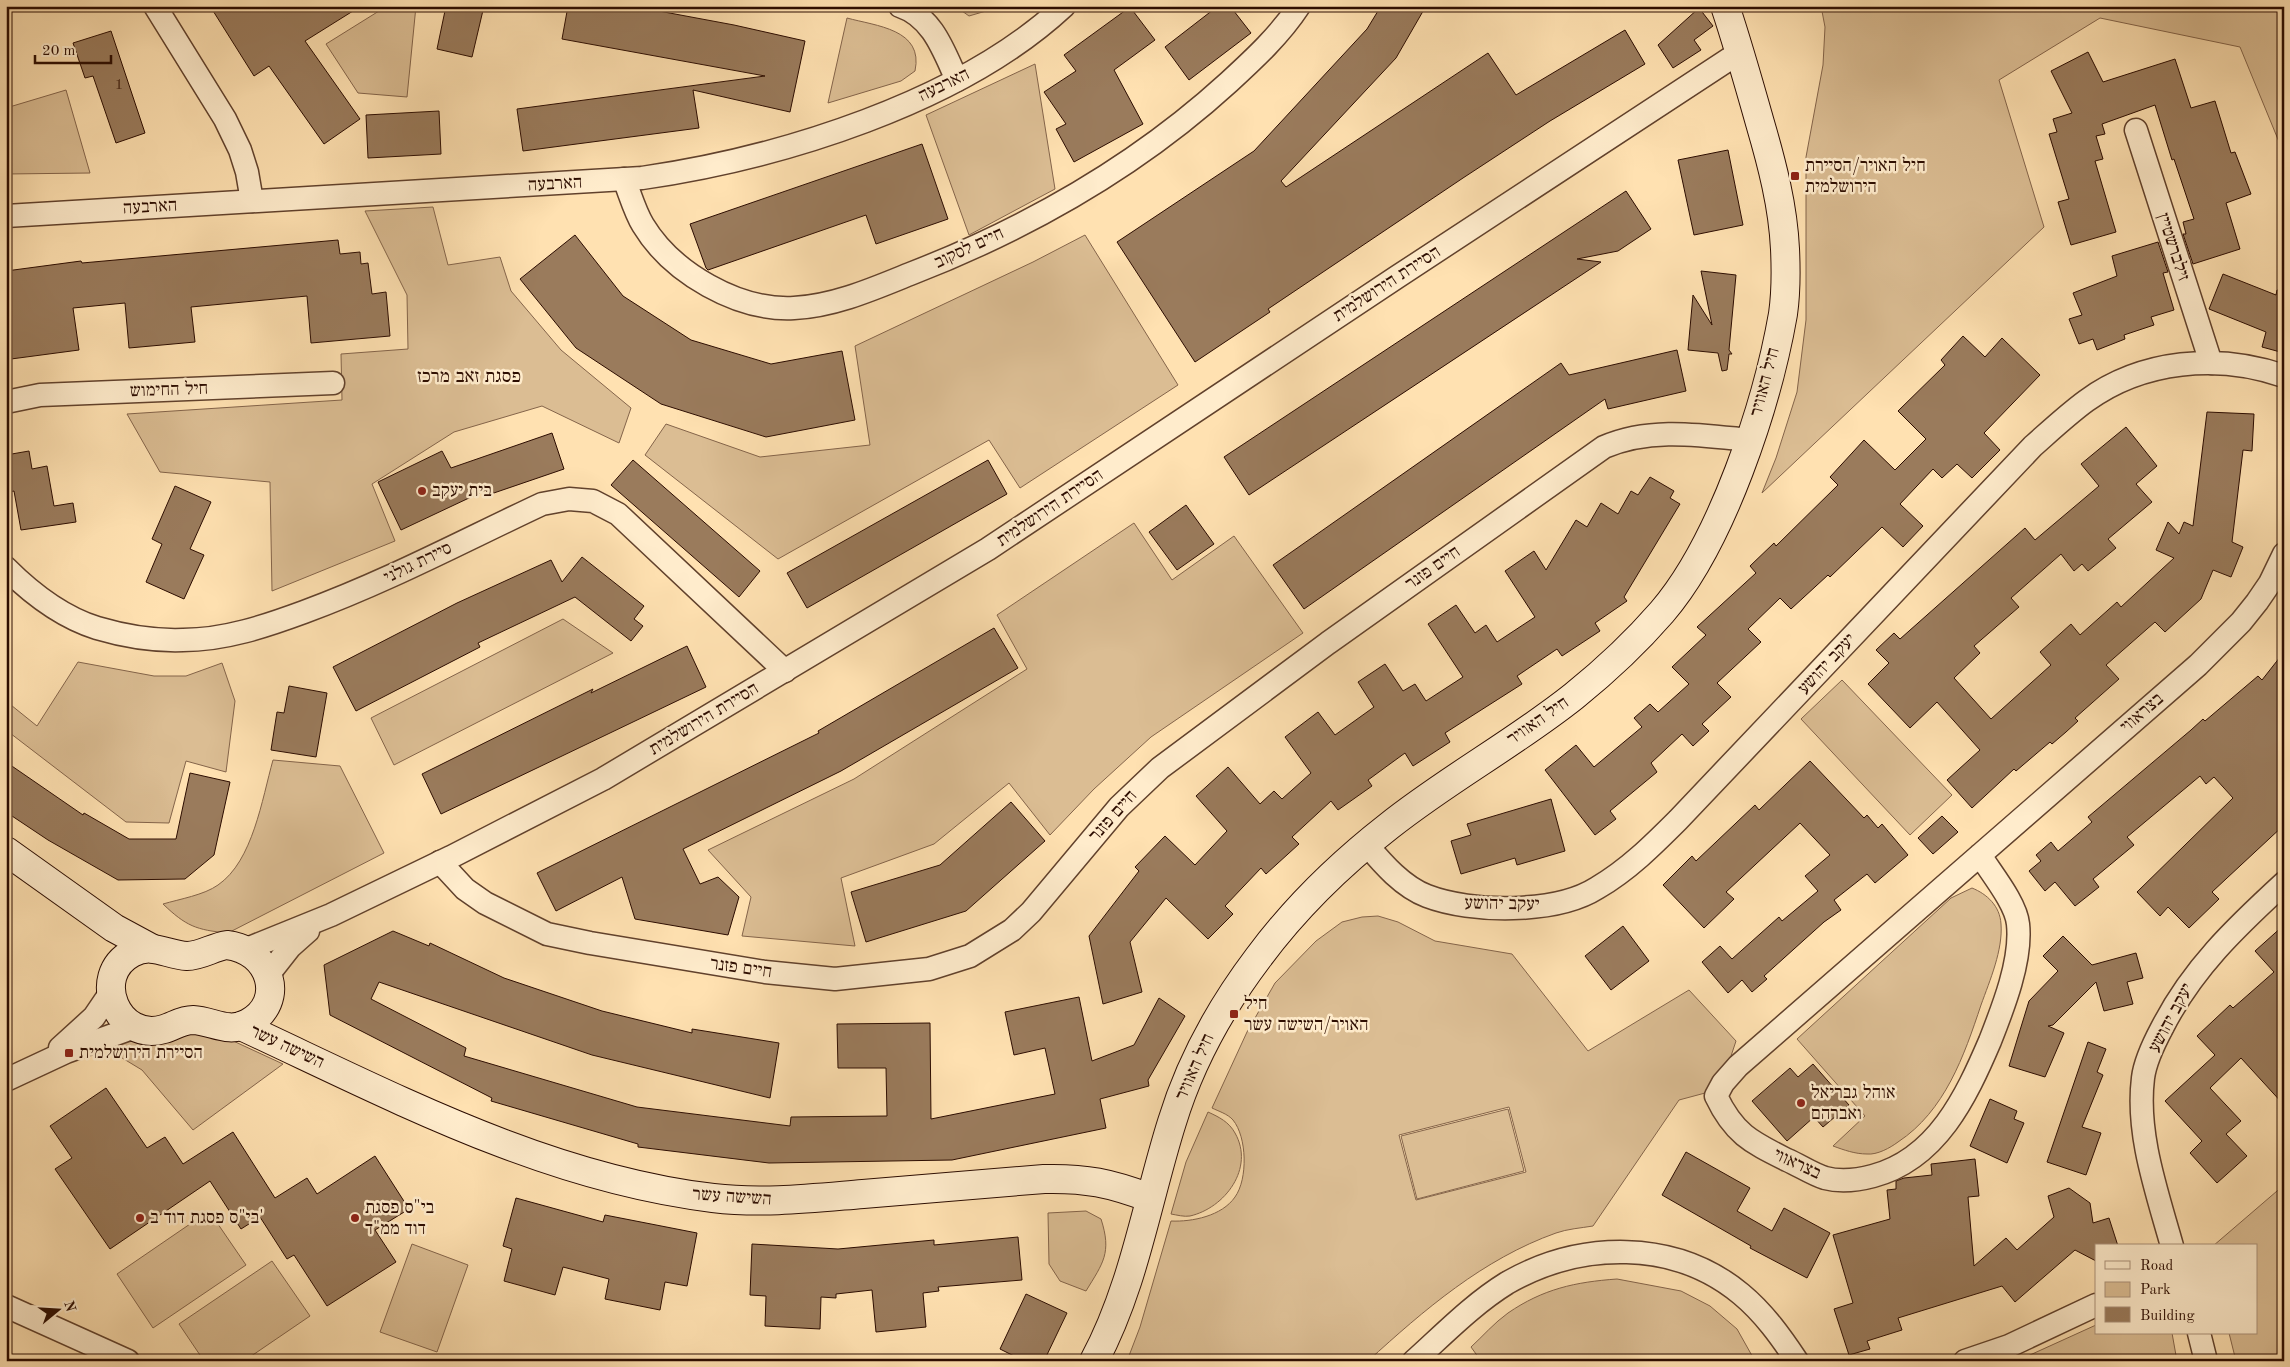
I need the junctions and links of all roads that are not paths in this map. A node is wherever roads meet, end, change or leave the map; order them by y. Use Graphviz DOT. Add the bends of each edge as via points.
graph roads {
  1 [pos="155,6"];
  2 [pos="900,6"];
  3 [pos="1064,6"];
  4 [pos="1300,6"];
  5 [pos="1725,6"];
  6 [pos="1740,52"];
  7 [pos="958,80"];
  8 [pos="2136,130"];
  9 [pos="624,179"];
  10 [pos="252,201"];
  11 [pos="6,216"];
  12 [pos="2210,363"];
  13 [pos="2284,376"];
  14 [pos="333,383"];
  15 [pos="6,402"];
  16 [pos="1749,440"];
  17 [pos="2284,554"];
  18 [pos="6,568"];
  19 [pos="785,671"];
  20 [pos="1367,845"];
  21 [pos="6,851"];
  22 [pos="1980,855"];
  23 [pos="440,862"];
  24 [pos="2284,883"];
  25 [pos="89,910"];
  26 [pos="331,914"];
  27 [pos="151,948"];
  28 [pos="246,950"];
  29 [pos="112,983"];
  30 [pos="267,988"];
  31 [pos="241,1026"];
  32 [pos="135,1027"];
  33 [pos="28,1069"];
  34 [pos="333,1069"];
  35 [pos="6,1080"];
  36 [pos="1150,1198"];
  37 [pos="2171,1244"];
  38 [pos="2095,1305"];
  39 [pos="6,1306"];
  40 [pos="2198,1334"];
  41 [pos="128,1361"];
  42 [pos="1094,1361"];
  43 [pos="1414,1361"];
  44 [pos="1797,1361"];
  45 [pos="1965,1361"];
  46 [pos="2206,1361"];
  1 -- 10 [label="street" via="225,119 242,158"];
  2 -- 7 [label="street" via="922,19 936,34"];
  3 -- 7 [label="street, הארבעה" via="1010,49"];
  4 -- 9 [label="street, חיים לסקוב" via="1257,56 1209,100 1159,141 1090,188 994,238 830,303 794,308 764,306 710,287 681,268 643,225"];
  5 -- 6 [label="street, חיל האוויר"];
  6 -- 16 [label="street, חיל האוויר" via="1776,181 1785,248 1783,311"];
  6 -- 19 [label="street, הסיירת הירושלמית" via="988,550"];
  7 -- 9 [label="street, הארבעה" via="858,123 787,146 692,171"];
  8 -- 12 [label="street, זילברשטיין"];
  9 -- 10 [label="street, הארבעה"];
  10 -- 11 [label="street, הארבעה"];
  12 -- 13 [label="street, יעקב יהושע" via="2240,365"];
  12 -- 20 [label="street, יעקב יהושע" via="2156,368 2112,384 2033,446 1678,820 1645,853 1596,889 1571,900 1543,906 1464,906 1426,896 1383,865"];
  14 -- 15 [label="street, חיל החימוש" via="40,395"];
  16 -- 20 [label="street, חיל האוויר" via="1698,561 1663,611 1621,655 1574,696 1390,825"];
  16 -- 23 [label="street, חיים פזנר" via="1687,434 1648,435 1624,438 1604,447 1328,643 1160,768 1119,807 1018,924 986,947 956,961 912,971 835,979 765,972 590,943 547,934 485,903 465,889"];
  17 -- 22 [label="street, בצראווי" via="2257,602 2218,646"];
  18 -- 19 [label="street, סיירת גולני" via="40,598 67,616 96,628 135,636 183,640 228,635 263,627 368,587 542,504 569,499 593,501 618,514"];
  19 -- 23 [label="street, הסיירת הירושלמית" via="603,779"];
  20 -- 36 [label="street, חיל האוויר" via="1300,905 1256,960 1209,1034 1195,1059 1172,1119"];
  21 -- 25 [label="street"];
  22 -- 22 [label="street, בצראווי" via="2010,901 2018,922 2018,951 1999,1018 1978,1070 1959,1106 1938,1135 1917,1156 1886,1173 1856,1180 1825,1178 1750,1142 1727,1116 1716,1096 1723,1083 1738,1066"];
  23 -- 26 [label="street, הסיירת הירושלמית"];
  24 -- 37 [label="street, יעקב יהושע" via="2198,970 2173,1006 2154,1042 2143,1077 2149,1162"];
  25 -- 27 [label="street"];
  25 -- 29 [label="street" via="105,934 112,960"];
  26 -- 28 [label="street, הסיירת הירושלמית"];
  26 -- 30 [label="street, הסיירת הירושלמית" via="281,957"];
  27 -- 28 [label="street" via="189,956 227,945"];
  27 -- 29 [label="street" via="132,953 121,961"];
  28 -- 30 [label="street, השישה עשר" via="262,963"];
  29 -- 32 [label="street" via="116,1010"];
  29 -- 33 [label="street" via="94,1017 82,1030"];
  30 -- 31 [label="street" via="257,1016"];
  30 -- 34 [label="street, השישה עשר" via="275,1018 291,1038"];
  31 -- 32 [label="street" via="223,1028 191,1020 159,1030"];
  31 -- 34 [label="street, השישה עשר"];
  32 -- 33 [label="street"];
  33 -- 35 [label="street"];
  34 -- 36 [label="street, השישה עשר" via="477,1134 591,1174 651,1189 714,1198 784,1200 1077,1178 1116,1186"];
  36 -- 42 [label="street, חיל האוויר" via="1118,1309"];
  38 -- 45 [label="street" via="2009,1346"];
  39 -- 41 [label="street"];
  40 -- 46 [label="street"];
  43 -- 44 [label="street" via="1468,1312 1508,1283 1555,1262 1598,1252 1630,1251 1673,1258 1715,1277 1742,1294 1775,1328"];
}
